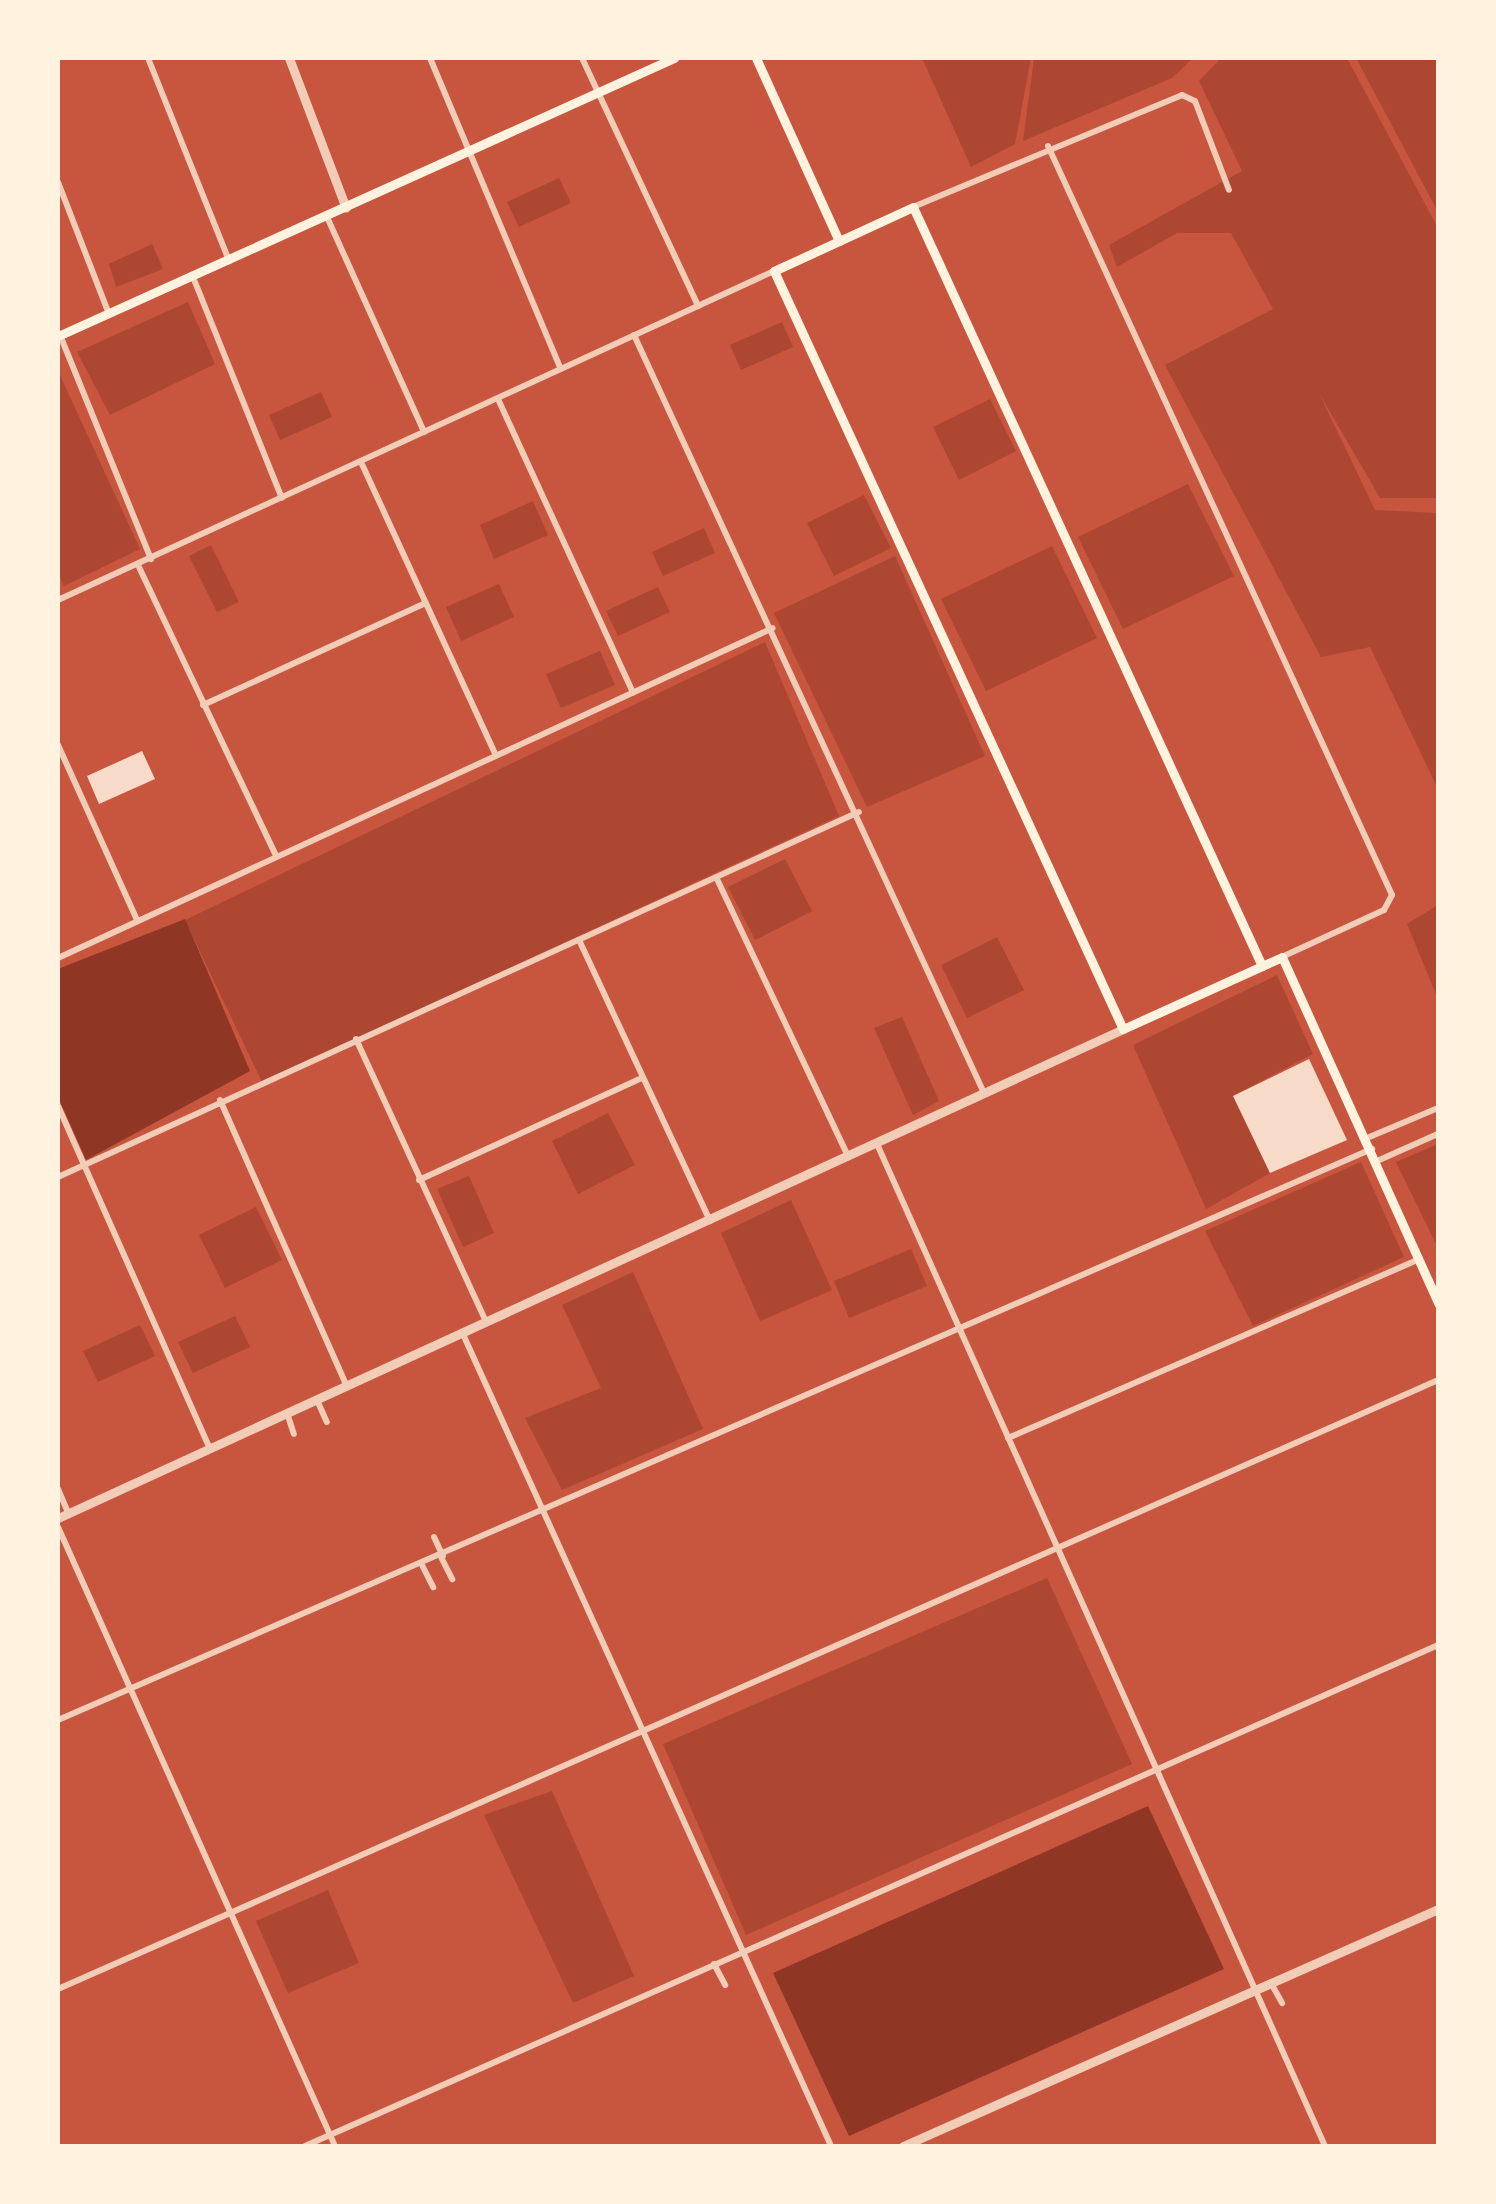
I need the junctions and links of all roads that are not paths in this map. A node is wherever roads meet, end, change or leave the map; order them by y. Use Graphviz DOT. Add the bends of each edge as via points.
graph roads {
  1 [pos="148,58"];
  2 [pos="288,58"];
  3 [pos="430,58"];
  4 [pos="582,58"];
  5 [pos="674,58"];
  6 [pos="756,58"];
  7 [pos="596,92"];
  8 [pos="1048,146"];
  9 [pos="464,152"];
  10 [pos="58,182"];
  11 [pos="1228,190"];
  12 [pos="914,207"];
  13 [pos="346,208"];
  14 [pos="327,217"];
  15 [pos="839,241"];
  16 [pos="229,262"];
  17 [pos="774,270"];
  18 [pos="193,277"];
  19 [pos="698,306"];
  20 [pos="109,314"];
  21 [pos="634,335"];
  22 [pos="59,336"];
  23 [pos="561,369"];
  24 [pos="498,399"];
  25 [pos="424,432"];
  26 [pos="361,462"];
  27 [pos="282,498"];
  28 [pos="151,559"];
  29 [pos="138,565"];
  30 [pos="58,600"];
  31 [pos="424,604"];
  32 [pos="773,628"];
  33 [pos="634,692"];
  34 [pos="203,705"];
  35 [pos="58,745"];
  36 [pos="496,755"];
  37 [pos="858,812"];
  38 [pos="276,856"];
  39 [pos="717,879"];
  40 [pos="138,920"];
  41 [pos="580,942"];
  42 [pos="1282,957"];
  43 [pos="58,958"];
  44 [pos="1262,966"];
  45 [pos="1123,1029"];
  46 [pos="356,1039"];
  47 [pos="642,1078"];
  48 [pos="984,1093"];
  49 [pos="220,1100"];
  50 [pos="58,1106"];
  51 [pos="1438,1108"];
  52 [pos="1438,1134"];
  53 [pos="1367,1138"];
  54 [pos="877,1144"];
  55 [pos="1372,1149"];
  56 [pos="848,1157"];
  57 [pos="1377,1161"];
  58 [pos="84,1165"];
  59 [pos="58,1177"];
  60 [pos="419,1180"];
  61 [pos="710,1222"];
  62 [pos="1419,1259"];
  63 [pos="1438,1303"];
  64 [pos="486,1322"];
  65 [pos="959,1331"];
  66 [pos="462,1332"];
  67 [pos="1438,1380"];
  68 [pos="346,1385"];
  69 [pos="316,1399"];
  70 [pos="287,1412"];
  71 [pos="328,1422"];
  72 [pos="294,1434"];
  73 [pos="1008,1438"];
  74 [pos="209,1447"];
  75 [pos="58,1489"];
  76 [pos="544,1512"];
  77 [pos="63,1515"];
  78 [pos="58,1527"];
  79 [pos="434,1537"];
  80 [pos="1057,1549"];
  81 [pos="442,1557"];
  82 [pos="422,1565"];
  83 [pos="452,1579"];
  84 [pos="432,1587"];
  85 [pos="1438,1646"];
  86 [pos="129,1688"];
  87 [pos="58,1720"];
  88 [pos="645,1734"];
  89 [pos="1154,1772"];
  90 [pos="1438,1909"];
  91 [pos="231,1915"];
  92 [pos="744,1950"];
  93 [pos="714,1964"];
  94 [pos="1271,1983"];
  95 [pos="725,1985"];
  96 [pos="58,1989"];
  97 [pos="1254,1990"];
  98 [pos="1282,2003"];
  99 [pos="330,2136"];
  100 [pos="304,2146"];
  101 [pos="335,2146"];
  102 [pos="831,2146"];
  103 [pos="903,2146"];
  104 [pos="1325,2146"];
  1 -- 16 [label="street"];
  2 -- 13 [label="street"];
  3 -- 9 [label="street"];
  4 -- 7 [label="street"];
  5 -- 7 [label="main road"];
  6 -- 15 [label="main road"];
  7 -- 9 [label="main road"];
  7 -- 19 [label="street"];
  8 -- 11 [label="street" via="1182,95 1196,102"];
  8 -- 12 [label="street"];
  8 -- 42 [label="street" via="1386,878 1390,905"];
  9 -- 13 [label="main road"];
  9 -- 23 [label="street"];
  10 -- 20 [label="street"];
  12 -- 15 [label="main road"];
  12 -- 44 [label="main road"];
  13 -- 14 [label="main road"];
  14 -- 16 [label="main road"];
  14 -- 25 [label="street"];
  15 -- 17 [label="main road"];
  16 -- 18 [label="main road"];
  17 -- 19 [label="street"];
  17 -- 45 [label="main road"];
  18 -- 20 [label="main road"];
  18 -- 27 [label="street"];
  19 -- 21 [label="street"];
  20 -- 22 [label="main road"];
  21 -- 23 [label="street"];
  21 -- 32 [label="street"];
  22 -- 28 [label="street"];
  23 -- 24 [label="street"];
  24 -- 25 [label="street"];
  24 -- 33 [label="street"];
  25 -- 26 [label="street"];
  26 -- 27 [label="street"];
  26 -- 31 [label="street"];
  27 -- 28 [label="street"];
  28 -- 29 [label="street"];
  29 -- 30 [label="street"];
  29 -- 34 [label="street"];
  31 -- 34 [label="street"];
  31 -- 36 [label="street"];
  32 -- 33 [label="street"];
  32 -- 37 [label="street"];
  33 -- 36 [label="street"];
  34 -- 38 [label="street"];
  35 -- 40 [label="street"];
  36 -- 38 [label="street"];
  37 -- 39 [label="street"];
  37 -- 48 [label="street"];
  38 -- 40 [label="street"];
  39 -- 41 [label="street"];
  39 -- 56 [label="street"];
  40 -- 43 [label="street"];
  41 -- 46 [label="street"];
  41 -- 47 [label="street"];
  42 -- 44 [label="main road"];
  42 -- 53 [label="main road"];
  44 -- 45 [label="main road"];
  45 -- 48 [label="street"];
  46 -- 49 [label="street"];
  46 -- 60 [label="street"];
  47 -- 60 [label="street"];
  47 -- 61 [label="street"];
  48 -- 54 [label="street"];
  49 -- 58 [label="street"];
  49 -- 68 [label="street"];
  50 -- 58 [label="street"];
  51 -- 53 [label="street"];
  52 -- 57 [label="street"];
  53 -- 55 [label="main road"];
  54 -- 56 [label="street"];
  54 -- 65 [label="street"];
  55 -- 57 [label="main road"];
  55 -- 65 [label="street"];
  56 -- 61 [label="street"];
  57 -- 62 [label="main road"];
  58 -- 59 [label="street"];
  58 -- 74 [label="street"];
  60 -- 64 [label="street"];
  61 -- 64 [label="street"];
  62 -- 63 [label="main road"];
  62 -- 73 [label="street"];
  64 -- 66 [label="street"];
  65 -- 73 [label="street"];
  65 -- 76 [label="street"];
  66 -- 68 [label="street"];
  66 -- 76 [label="street"];
  67 -- 80 [label="street"];
  68 -- 69 [label="street"];
  69 -- 70 [label="street"];
  69 -- 71 [label="street"];
  70 -- 72 [label="street"];
  70 -- 74 [label="street"];
  73 -- 80 [label="street"];
  74 -- 77 [label="street"];
  75 -- 77 [label="street"];
  76 -- 81 [label="street"];
  76 -- 88 [label="street"];
  78 -- 86 [label="street"];
  79 -- 81 [label="street"];
  80 -- 88 [label="street"];
  80 -- 89 [label="street"];
  81 -- 82 [label="street"];
  81 -- 83 [label="street"];
  82 -- 84 [label="street"];
  82 -- 86 [label="street"];
  85 -- 89 [label="street"];
  86 -- 87 [label="street"];
  86 -- 91 [label="street"];
  88 -- 91 [label="street"];
  88 -- 92 [label="street"];
  89 -- 92 [label="street"];
  89 -- 97 [label="street"];
  90 -- 94 [label="street"];
  91 -- 96 [label="street"];
  91 -- 99 [label="street"];
  92 -- 93 [label="street"];
  92 -- 102 [label="street"];
  93 -- 95 [label="street"];
  93 -- 99 [label="street"];
  94 -- 97 [label="street"];
  94 -- 98 [label="street"];
  97 -- 103 [label="street"];
  97 -- 104 [label="street"];
  99 -- 100 [label="street"];
  99 -- 101 [label="street"];
}
